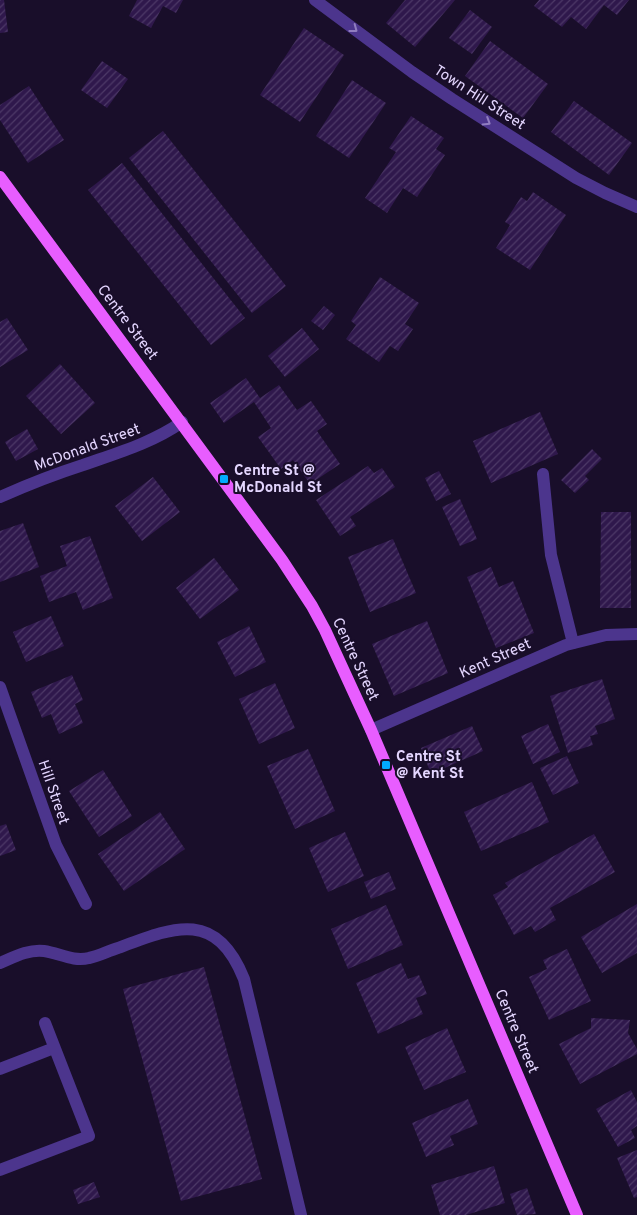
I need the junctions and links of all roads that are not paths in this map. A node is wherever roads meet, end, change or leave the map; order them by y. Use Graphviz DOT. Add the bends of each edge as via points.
graph roads {
  1 [pos="315,0"];
  2 [pos="1,180"];
  3 [pos="637,207"];
  4 [pos="182,422"];
  5 [pos="543,474"];
  6 [pos="0,497"];
  7 [pos="637,634"];
  8 [pos="573,642"];
  9 [pos="0,687"];
  10 [pos="371,730"];
  11 [pos="86,904"];
  12 [pos="0,963"];
  13 [pos="45,1023"];
  14 [pos="54,1048"];
  15 [pos="0,1069"];
  16 [pos="0,1170"];
  17 [pos="301,1215"];
  18 [pos="577,1215"];
  1 -- 3 [label="street, Town Hill Street, one-way" via="452,99 576,178"];
  2 -- 4 [label="main road, Centre Street"];
  4 -- 6 [label="street, McDonald Street" via="139,446"];
  4 -- 10 [label="main road, Centre Street" via="312,606"];
  5 -- 8 [label="street" via="550,555"];
  7 -- 8 [label="street, Kent Street" via="606,635"];
  8 -- 10 [label="street, Kent Street"];
  9 -- 11 [label="street, Hill Street" via="56,845"];
  10 -- 18 [label="main road, Centre Street"];
  12 -- 17 [label="street" via="25,953 42,951 72,958 90,958 177,929 199,930 221,942 230,951 244,979"];
  13 -- 14 [label="street"];
  14 -- 15 [label="street"];
  14 -- 16 [label="street" via="89,1136"];
}
